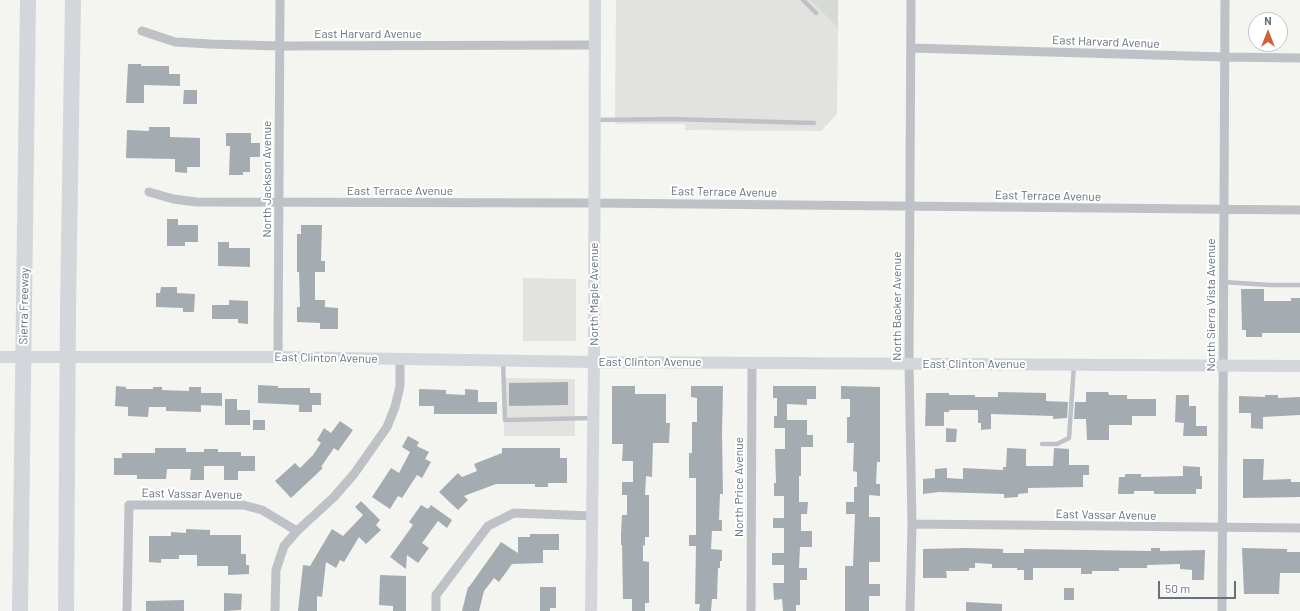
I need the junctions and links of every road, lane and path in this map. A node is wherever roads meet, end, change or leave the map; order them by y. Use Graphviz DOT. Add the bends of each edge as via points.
graph roads {
  1 [pos="28,0"];
  2 [pos="73,0"];
  3 [pos="280,0"];
  4 [pos="595,0"];
  5 [pos="803,0"];
  6 [pos="911,0"];
  7 [pos="1225,0"];
  8 [pos="816,13"];
  9 [pos="142,31"];
  10 [pos="595,45"];
  11 [pos="280,46"];
  12 [pos="911,48"];
  13 [pos="1224,57"];
  14 [pos="1300,58"];
  15 [pos="595,120"];
  16 [pos="814,123"];
  17 [pos="149,192"];
  18 [pos="279,202"];
  19 [pos="594,203"];
  20 [pos="909,206"];
  21 [pos="1224,210"];
  22 [pos="1300,210"];
  23 [pos="1223,282"];
  24 [pos="1300,284"];
  25 [pos="0,357"];
  26 [pos="278,357"];
  27 [pos="400,360"];
  28 [pos="503,361"];
  29 [pos="594,362"];
  30 [pos="752,363"];
  31 [pos="910,364"];
  32 [pos="1074,365"];
  33 [pos="1223,366"];
  34 [pos="1300,366"];
  35 [pos="593,418"];
  36 [pos="1042,444"];
  37 [pos="592,516"];
  38 [pos="912,524"];
  39 [pos="1222,528"];
  40 [pos="1300,528"];
  41 [pos="297,531"];
  42 [pos="20,611"];
  43 [pos="68,611"];
  44 [pos="127,611"];
  45 [pos="275,611"];
  46 [pos="436,611"];
  47 [pos="591,611"];
  48 [pos="751,611"];
  49 [pos="910,611"];
  50 [pos="1222,611"];
  1 -- 42 [label="highway, Sierra Freeway"];
  2 -- 43 [label="highway" via="68,308"];
  3 -- 11 [label="street, North Jackson Avenue"];
  4 -- 10 [label="main road, North Maple Avenue"];
  5 -- 8 [label="lane"];
  6 -- 12 [label="street, North Backer Avenue"];
  7 -- 13 [label="street, North Sierra Vista Avenue"];
  9 -- 11 [label="street, East Harvard Avenue" via="175,42"];
  10 -- 11 [label="street, East Harvard Avenue"];
  10 -- 15 [label="main road, North Maple Avenue"];
  11 -- 18 [label="street, North Jackson Avenue"];
  12 -- 13 [label="street, East Harvard Avenue"];
  12 -- 20 [label="street, North Backer Avenue"];
  13 -- 14 [label="street, East Harvard Avenue"];
  13 -- 21 [label="street, North Sierra Vista Avenue"];
  15 -- 16 [label="lane" via="672,119"];
  15 -- 19 [label="main road, North Maple Avenue"];
  17 -- 18 [label="street, East Terrace Avenue" via="197,202"];
  18 -- 19 [label="street, East Terrace Avenue"];
  18 -- 26 [label="street, North Jackson Avenue"];
  19 -- 20 [label="street, East Terrace Avenue"];
  19 -- 29 [label="main road, North Maple Avenue"];
  20 -- 21 [label="street, East Terrace Avenue"];
  20 -- 31 [label="street, North Backer Avenue"];
  21 -- 22 [label="street, East Terrace Avenue"];
  21 -- 23 [label="street, North Sierra Vista Avenue"];
  23 -- 24 [label="lane"];
  23 -- 33 [label="street, North Sierra Vista Avenue"];
  25 -- 26 [label="main road, East Clinton Avenue"];
  26 -- 27 [label="main road, East Clinton Avenue"];
  27 -- 28 [label="main road, East Clinton Avenue"];
  27 -- 41 [label="street" via="400,386 387,427 354,474 334,497"];
  28 -- 29 [label="main road, East Clinton Avenue"];
  28 -- 35 [label="lane" via="505,420"];
  29 -- 30 [label="main road, East Clinton Avenue"];
  29 -- 35 [label="main road, North Maple Avenue"];
  30 -- 31 [label="main road, East Clinton Avenue"];
  30 -- 48 [label="street, North Price Avenue"];
  31 -- 32 [label="main road, East Clinton Avenue"];
  31 -- 38 [label="street, North Backer Avenue"];
  32 -- 33 [label="main road, East Clinton Avenue"];
  32 -- 36 [label="lane" via="1069,438 1057,444"];
  33 -- 34 [label="main road, East Clinton Avenue"];
  33 -- 39 [label="street, North Sierra Vista Avenue"];
  35 -- 37 [label="main road, North Maple Avenue"];
  37 -- 46 [label="street" via="514,513 488,526 436,595"];
  37 -- 47 [label="main road, North Maple Avenue"];
  38 -- 39 [label="street, East Vassar Avenue"];
  38 -- 49 [label="street, North Backer Avenue"];
  39 -- 40 [label="street, East Vassar Avenue"];
  39 -- 50 [label="street, North Sierra Vista Avenue"];
  41 -- 44 [label="street, East Vassar Avenue" via="262,510 243,505 129,505"];
  41 -- 45 [label="street" via="284,546 276,570"];
}
